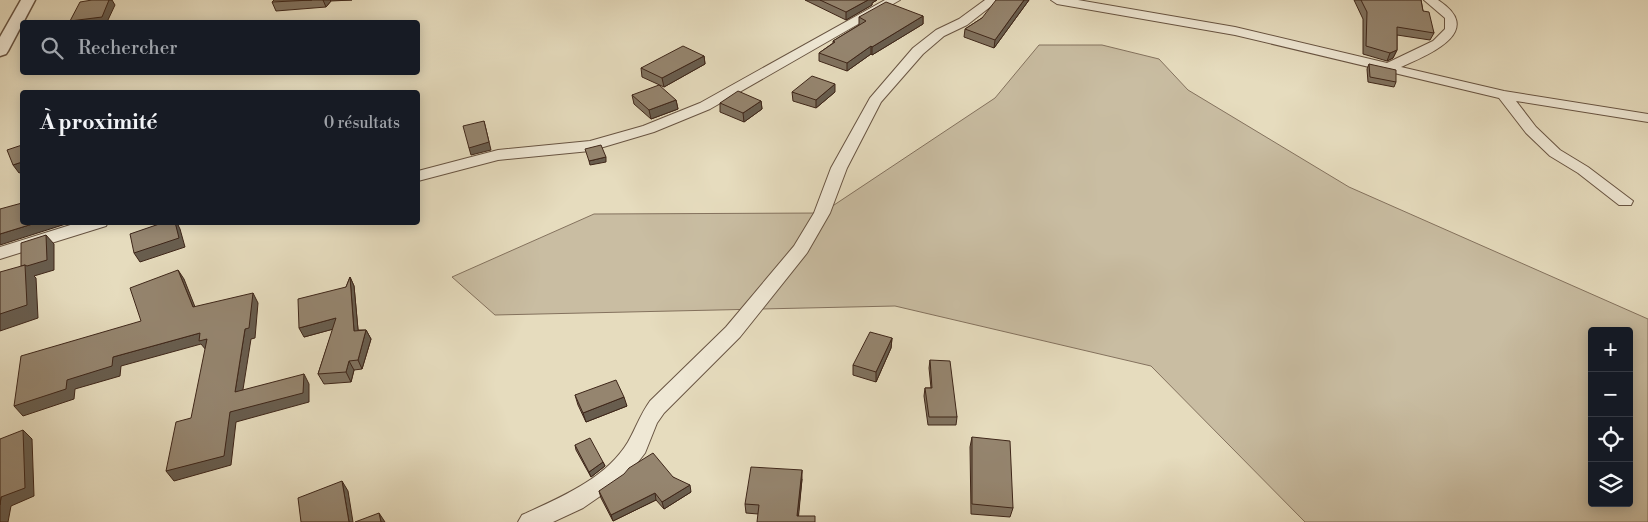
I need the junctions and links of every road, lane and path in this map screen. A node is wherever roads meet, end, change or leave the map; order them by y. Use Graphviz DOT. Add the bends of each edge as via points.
graph roads {
  1 [pos="28,0"];
  2 [pos="894,0"];
  3 [pos="993,0"];
  4 [pos="1057,0"];
  5 [pos="1430,0"];
  6 [pos="0,51"];
  7 [pos="1387,68"];
  8 [pos="1504,95"];
  9 [pos="1648,118"];
  10 [pos="420,175"];
  11 [pos="1625,201"];
  12 [pos="90,225"];
  13 [pos="0,253"];
  14 [pos="530,522"];
  1 -- 6 [label="street"];
  2 -- 10 [label="street" via="705,106 677,118 591,146 488,156"];
  3 -- 14 [label="street" via="963,22 940,33 918,51 875,101 839,168 822,213 801,249 733,332 657,407 637,447 617,472 575,501"];
  4 -- 7 [label="street" via="1235,31"];
  5 -- 7 [label="street" via="1448,14 1452,28 1445,38"];
  7 -- 8 [label="street"];
  8 -- 9 [label="street"];
  8 -- 11 [label="street" via="1555,154"];
  12 -- 13 [label="street"];
}
